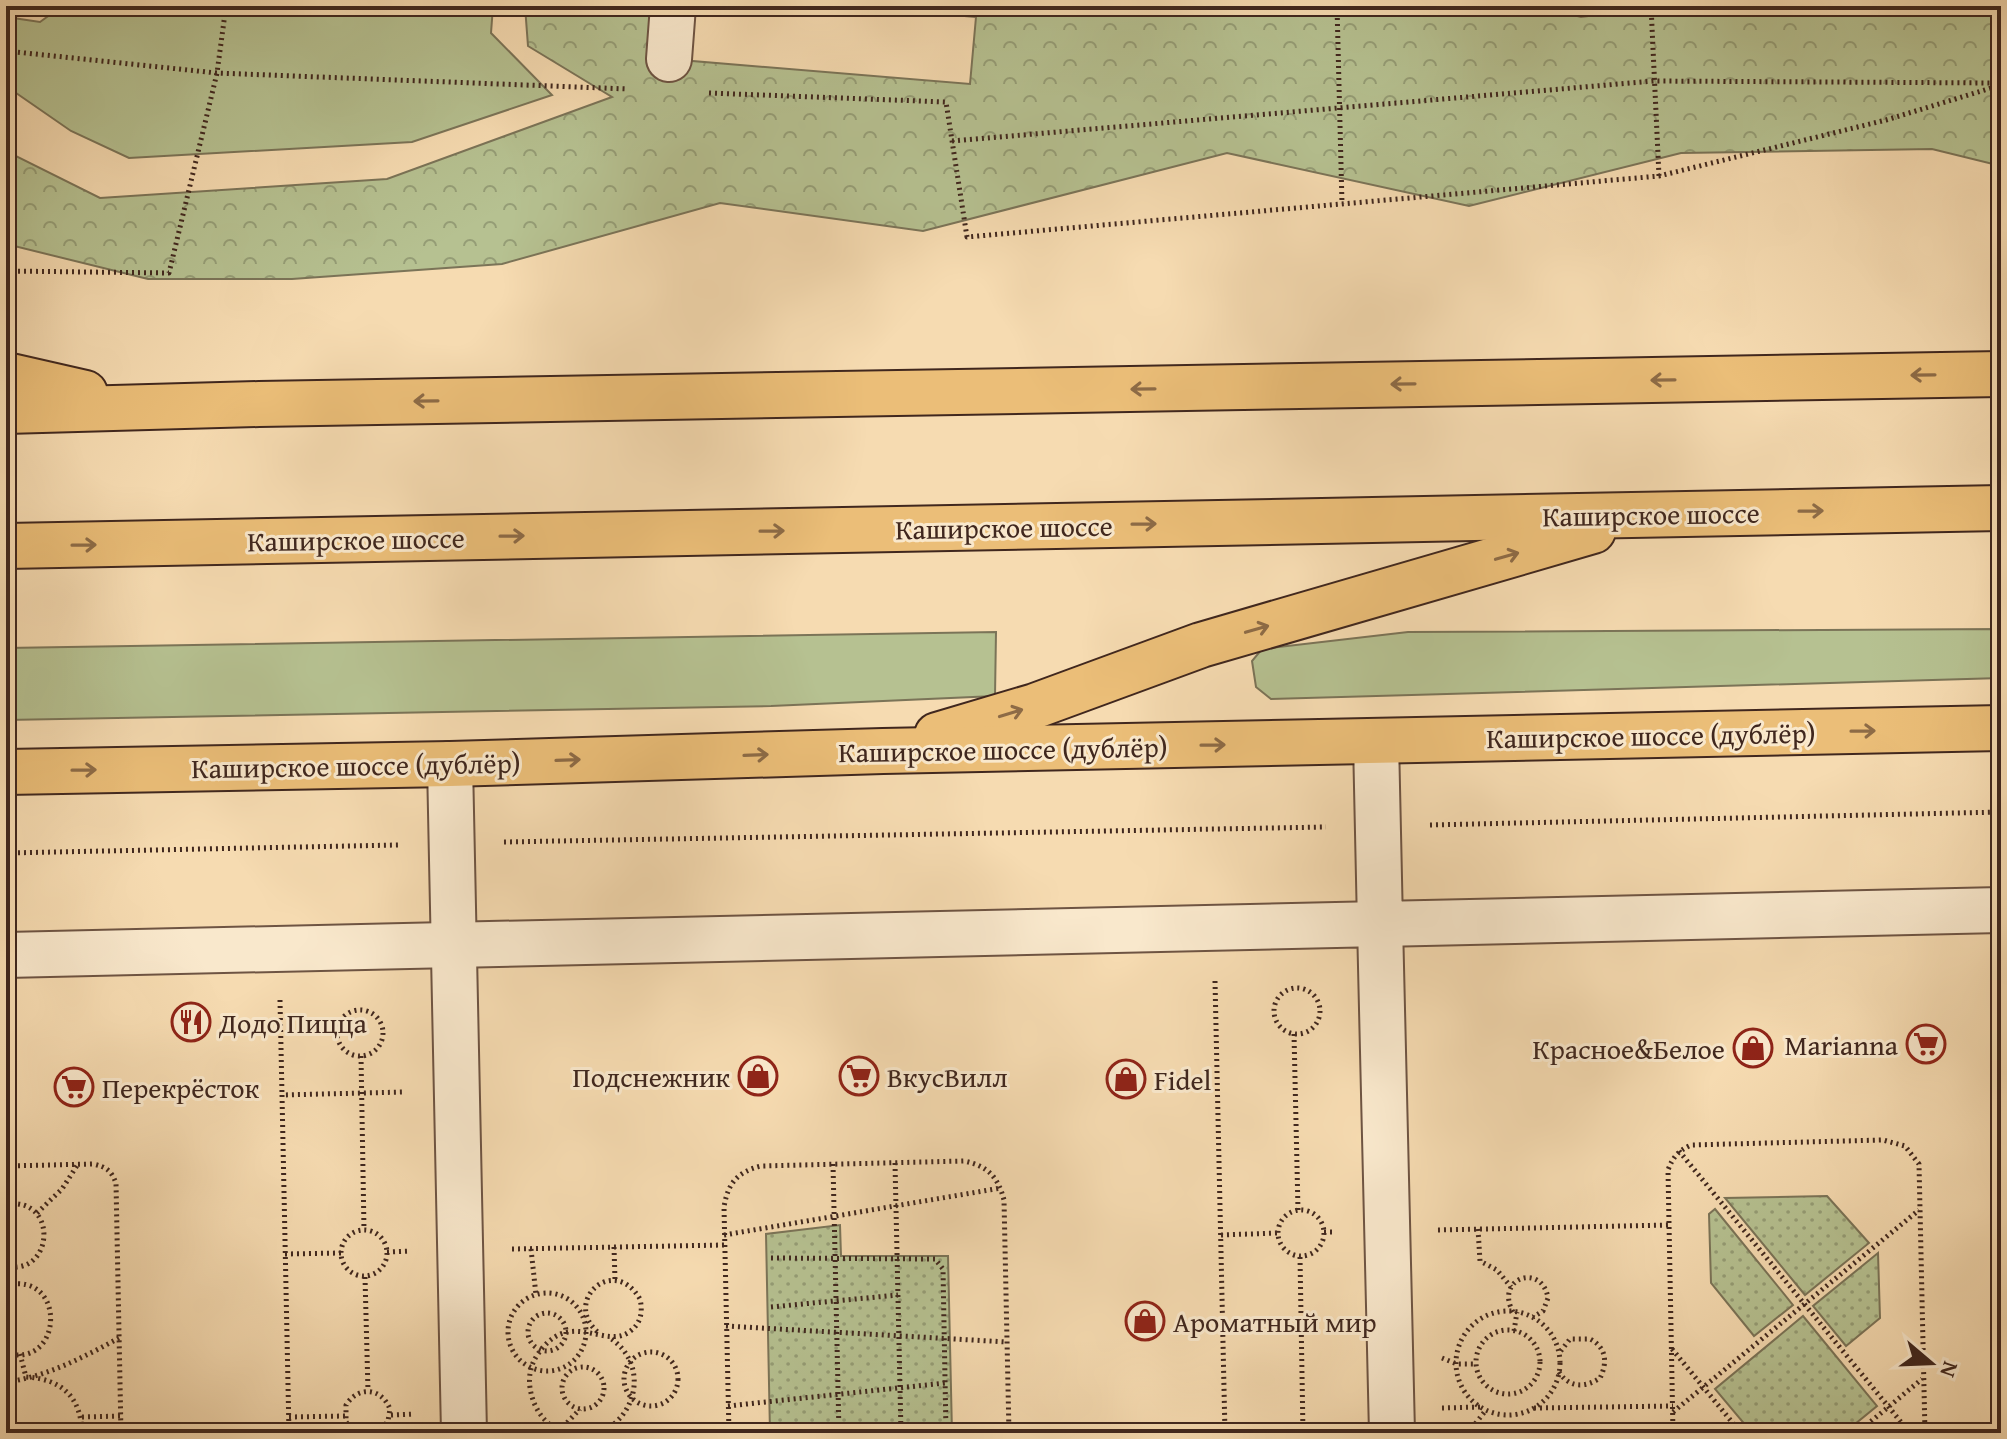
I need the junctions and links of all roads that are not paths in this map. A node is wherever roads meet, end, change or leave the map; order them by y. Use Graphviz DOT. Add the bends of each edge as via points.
graph roads {
  1 [pos="673,6"];
  2 [pos="669,59"];
  3 [pos="2001,374"];
  4 [pos="6,375"];
  5 [pos="162,407"];
  6 [pos="6,411"];
  7 [pos="2001,508"];
  8 [pos="1649,515"];
  9 [pos="6,546"];
  10 [pos="2001,728"];
  11 [pos="1376,741"];
  12 [pos="883,751"];
  13 [pos="450,764"];
  14 [pos="6,772"];
  15 [pos="2001,910"];
  16 [pos="1380,924"];
  17 [pos="453,945"];
  18 [pos="6,955"];
  19 [pos="464,1433"];
  20 [pos="1392,1433"];
  1 -- 2 [label="lane"];
  3 -- 5 [label="main road, one-way"];
  4 -- 5 [label="main road"];
  5 -- 6 [label="main road"];
  8 -- 7 [label="main road, Каширское шоссе, one-way"];
  9 -- 8 [label="main road, Каширское шоссе, one-way"];
  12 -- 8 [label="main road, one-way" via="1035,706 1201,645"];
  11 -- 10 [label="main road, Каширское шоссе (дублёр), one-way"];
  12 -- 11 [label="main road, Каширское шоссе (дублёр), one-way"];
  11 -- 16 [label="lane"];
  13 -- 12 [label="main road, Каширское шоссе (дублёр), one-way"];
  14 -- 13 [label="main road, Каширское шоссе (дублёр), one-way"];
  13 -- 17 [label="lane"];
  15 -- 16 [label="lane"];
  16 -- 17 [label="lane"];
  16 -- 20 [label="lane"];
  17 -- 18 [label="lane"];
  17 -- 19 [label="lane"];
}
